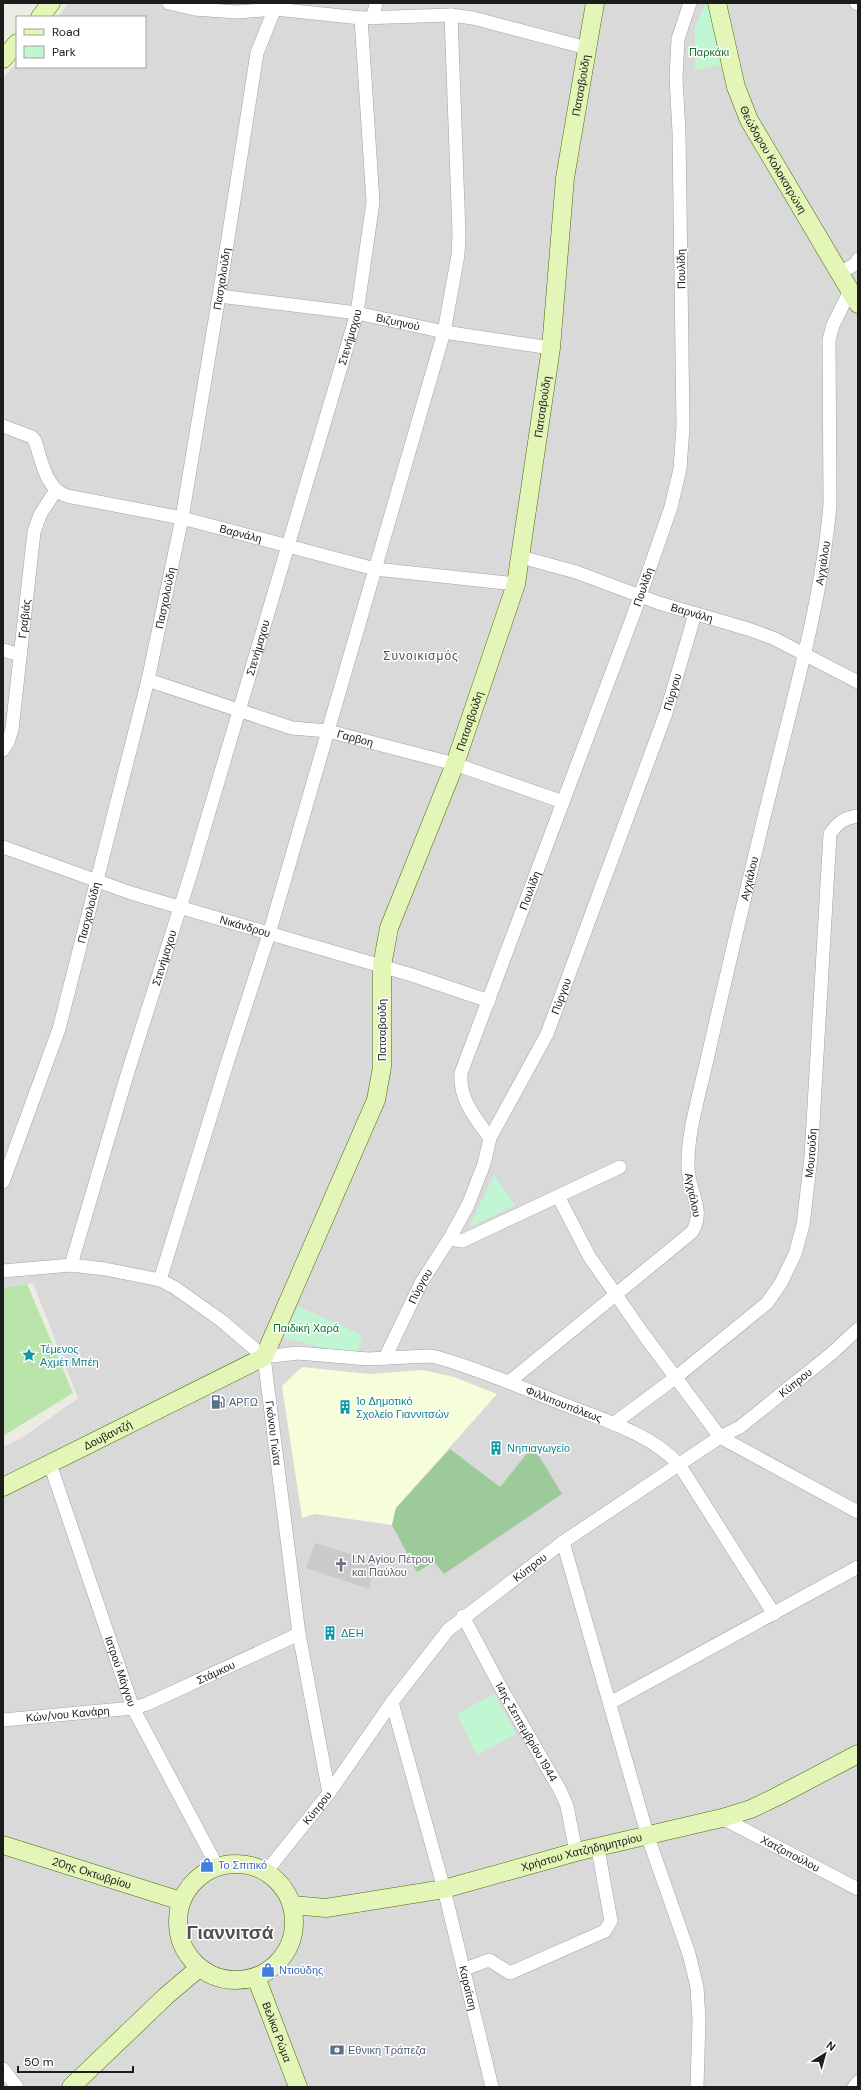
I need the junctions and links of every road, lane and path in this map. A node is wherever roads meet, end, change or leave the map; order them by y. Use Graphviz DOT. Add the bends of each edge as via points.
graph roads {
  1 [pos="52,3"];
  2 [pos="169,3"];
  3 [pos="376,3"];
  4 [pos="595,3"];
  5 [pos="690,3"];
  6 [pos="717,3"];
  7 [pos="276,6"];
  8 [pos="451,15"];
  9 [pos="41,16"];
  10 [pos="367,18"];
  11 [pos="16,44"];
  12 [pos="587,48"];
  13 [pos="3,59"];
  14 [pos="858,262"];
  15 [pos="840,273"];
  16 [pos="220,296"];
  17 [pos="854,297"];
  18 [pos="358,312"];
  19 [pos="444,332"];
  20 [pos="551,348"];
  21 [pos="3,426"];
  22 [pos="56,490"];
  23 [pos="182,518"];
  24 [pos="287,546"];
  25 [pos="521,557"];
  26 [pos="375,569"];
  27 [pos="516,584"];
  28 [pos="639,596"];
  29 [pos="695,614"];
  30 [pos="3,650"];
  31 [pos="804,654"];
  32 [pos="20,655"];
  33 [pos="148,680"];
  34 [pos="858,682"];
  35 [pos="239,710"];
  36 [pos="328,731"];
  37 [pos="3,750"];
  38 [pos="455,764"];
  39 [pos="563,802"];
  40 [pos="858,816"];
  41 [pos="3,847"];
  42 [pos="98,880"];
  43 [pos="181,907"];
  44 [pos="269,934"];
  45 [pos="382,966"];
  46 [pos="489,1001"];
  47 [pos="490,1138"];
  48 [pos="620,1167"];
  49 [pos="3,1182"];
  50 [pos="558,1196"];
  51 [pos="450,1239"];
  52 [pos="71,1265"];
  53 [pos="3,1271"];
  54 [pos="160,1280"];
  55 [pos="616,1295"];
  56 [pos="858,1329"];
  57 [pos="264,1356"];
  58 [pos="385,1358"];
  59 [pos="675,1378"];
  60 [pos="508,1382"];
  61 [pos="613,1424"];
  62 [pos="720,1437"];
  63 [pos="50,1464"];
  64 [pos="680,1466"];
  65 [pos="3,1487"];
  66 [pos="858,1512"];
  67 [pos="563,1542"];
  68 [pos="858,1567"];
  69 [pos="774,1614"];
  70 [pos="463,1616"];
  71 [pos="299,1634"];
  72 [pos="392,1702"];
  73 [pos="610,1703"];
  74 [pos="133,1708"];
  75 [pos="3,1720"];
  76 [pos="858,1754"];
  77 [pos="329,1793"];
  78 [pos="722,1818"];
  79 [pos="648,1837"];
  80 [pos="3,1845"];
  81 [pos="598,1848"];
  82 [pos="576,1852"];
  83 [pos="217,1866"];
  84 [pos="266,1872"];
  85 [pos="444,1889"];
  86 [pos="858,1889"];
  87 [pos="180,1902"];
  88 [pos="292,1905"];
  89 [pos="199,1968"];
  90 [pos="465,1969"];
  91 [pos="256,1977"];
  92 [pos="3,2068"];
  93 [pos="858,2082"];
  94 [pos="17,2087"];
  95 [pos="71,2087"];
  96 [pos="298,2087"];
  97 [pos="492,2087"];
  98 [pos="697,2087"];
  99 [pos="854,2087"];
  1 -- 9 [label="street"];
  2 -- 7 [label="street" via="194,9 237,12"];
  3 -- 10 [label="street, Στενήμαχου"];
  4 -- 12 [label="street, Πατσαβούδη"];
  5 -- 28 [label="street, Πουλίδη" via="678,39 676,78 681,240 682,448 671,507"];
  6 -- 15 [label="street, Θεώδορου Κολοκοτρώνη" via="736,87 749,120"];
  7 -- 10 [label="street"];
  7 -- 16 [label="street, Πασχαλούδη" via="257,53"];
  8 -- 10 [label="street"];
  8 -- 12 [label="street" via="485,21"];
  8 -- 19 [label="street" via="459,234 458,255"];
  10 -- 18 [label="street, Στενήμαχου" via="373,202"];
  11 -- 13 [label="street"];
  12 -- 20 [label="street, Πατσαβούδη" via="564,178"];
  14 -- 15 [label="street"];
  15 -- 17 [label="street, Θεώδορου Κολοκοτρώνη"];
  16 -- 18 [label="street, Βιζυηνού"];
  16 -- 23 [label="street, Πασχαλούδη"];
  17 -- 31 [label="street, Αγχιάλου" via="833,325 828,340 828,531"];
  18 -- 19 [label="street, Βιζυηνού"];
  18 -- 24 [label="street, Στενήμαχου"];
  19 -- 20 [label="street, Βιζυηνού"];
  19 -- 26 [label="street"];
  20 -- 25 [label="street, Πατσαβούδη"];
  21 -- 22 [label="street" via="32,437 50,484"];
  22 -- 23 [label="street, Βαρνάλη" via="67,496"];
  22 -- 32 [label="street, Γραβιάς" via="40,515 34,532"];
  23 -- 24 [label="street, Βαρνάλη"];
  23 -- 33 [label="street, Πασχαλούδη"];
  24 -- 26 [label="street, Βαρνάλη"];
  24 -- 35 [label="street, Στενήμαχου"];
  25 -- 27 [label="street, Πατσαβούδη"];
  25 -- 28 [label="street, Βαρνάλη" via="576,572"];
  26 -- 27 [label="street, Βαρνάλη"];
  26 -- 36 [label="street"];
  27 -- 38 [label="street, Πατσαβούδη"];
  28 -- 29 [label="street, Βαρνάλη"];
  28 -- 39 [label="street, Πουλίδη"];
  29 -- 31 [label="street, Βαρνάλη" via="773,638"];
  29 -- 47 [label="street, Πύργου" via="666,713 547,1034"];
  30 -- 32 [label="street"];
  31 -- 34 [label="street, Βαρνάλη"];
  31 -- 55 [label="street, Αγχιάλου" via="697,1102 688,1168 699,1219 692,1232"];
  32 -- 37 [label="street, Γραβιάς" via="12,729"];
  33 -- 35 [label="street, Γαρβοη"];
  33 -- 42 [label="street, Πασχαλούδη"];
  35 -- 36 [label="street, Γαρβοη" via="292,728"];
  35 -- 43 [label="street, Στενήμαχου"];
  36 -- 38 [label="street, Γαρβοη"];
  36 -- 44 [label="street"];
  38 -- 39 [label="street, Γαρβοη"];
  38 -- 45 [label="street, Πατσαβούδη" via="389,928"];
  39 -- 46 [label="street, Πουλίδη"];
  40 -- 59 [label="street, Μουτούδη" via="836,824 830,834 811,1157 802,1225 795,1254 767,1304"];
  41 -- 42 [label="street, Νικάνδρου"];
  42 -- 43 [label="street, Νικάνδρου" via="131,893"];
  42 -- 49 [label="street, Πασχαλούδη" via="59,1029"];
  43 -- 44 [label="street, Νικάνδρου"];
  43 -- 52 [label="street, Στενήμαχου" via="127,1075"];
  44 -- 45 [label="street, Νικάνδρου"];
  44 -- 54 [label="street"];
  45 -- 46 [label="street, Νικάνδρου"];
  45 -- 57 [label="street, Πατσαβούδη" via="382,1067 376,1100"];
  46 -- 47 [label="street, Πουλίδη" via="460,1073 460,1080 468,1108"];
  47 -- 51 [label="street, Πύργου" via="474,1192"];
  48 -- 50 [label="street"];
  50 -- 51 [label="street" via="462,1241"];
  50 -- 55 [label="street" via="580,1242"];
  51 -- 58 [label="street, Πύργου" via="421,1283"];
  52 -- 53 [label="street"];
  52 -- 54 [label="street"];
  54 -- 57 [label="street" via="222,1321"];
  55 -- 59 [label="street"];
  55 -- 60 [label="street, Αγχιάλου"];
  56 -- 62 [label="street, Κύπρου" via="740,1427"];
  57 -- 58 [label="street, Φιλλιπουπόλεως" via="298,1353"];
  57 -- 63 [label="street, Δουβαντζή" via="213,1384"];
  57 -- 71 [label="street, Γκόνου Γιώτα"];
  58 -- 60 [label="street, Φιλλιπουπόλεως" via="436,1357"];
  59 -- 61 [label="street, Μουτούδη"];
  59 -- 62 [label="street"];
  60 -- 61 [label="street, Φιλλιπουπόλεως"];
  61 -- 64 [label="street, Φιλλιπουπόλεως" via="671,1455"];
  62 -- 64 [label="street, Κύπρου"];
  62 -- 66 [label="street"];
  63 -- 65 [label="street, Δουβαντζή"];
  63 -- 74 [label="street, Ιατρού Μάγγου"];
  64 -- 67 [label="street, Κύπρου"];
  64 -- 69 [label="street, Φιλλιπουπόλεως"];
  67 -- 70 [label="street, Κύπρου"];
  67 -- 73 [label="street"];
  68 -- 69 [label="street"];
  69 -- 73 [label="street"];
  70 -- 72 [label="street, Κύπρου" via="436,1644"];
  70 -- 82 [label="street, 14ης Σεπτεμβρίου 1944" via="560,1790"];
  71 -- 74 [label="street, Στάμκου" via="147,1704"];
  71 -- 77 [label="street, Γκόνου Γιώτα"];
  72 -- 77 [label="street, Κύπρου"];
  72 -- 85 [label="street, Καραίτση"];
  73 -- 79 [label="street"];
  74 -- 75 [label="street, Κών/νου Κανάρη"];
  74 -- 83 [label="street, Ιατρού Μάγγου"];
  76 -- 78 [label="street, Χρήστου Χατζηδημητρίου" via="751,1809"];
  77 -- 84 [label="street, Κύπρου"];
  78 -- 79 [label="street, Χρήστου Χατζηδημητρίου"];
  78 -- 86 [label="street, Χατζοπούλου"];
  79 -- 81 [label="street, Χρήστου Χατζηδημητρίου"];
  79 -- 98 [label="street" via="689,1954 697,1987"];
  80 -- 87 [label="street, 20ης Οκτωβρίου"];
  81 -- 82 [label="street, Χρήστου Χατζηδημητρίου"];
  81 -- 90 [label="street" via="611,1921 605,1931 510,1973 489,1960"];
  82 -- 85 [label="street, Χρήστου Χατζηδημητρίου"];
  83 -- 84 [label="street" via="242,1864"];
  83 -- 87 [label="street" via="190,1884"];
  84 -- 88 [label="street" via="282,1887"];
  85 -- 88 [label="street, Χρήστου Χατζηδημητρίου" via="326,1908"];
  85 -- 90 [label="street, Καραίτση"];
  87 -- 89 [label="street" via="177,1916 182,1945 189,1958"];
  88 -- 91 [label="street" via="294,1918 290,1943 284,1955 275,1965"];
  89 -- 91 [label="street" via="212,1976 226,1980"];
  89 -- 95 [label="street"];
  90 -- 97 [label="street, Καραίτση"];
  91 -- 96 [label="street, Βελίκα Ρώμα"];
  92 -- 94 [label="street"];
  93 -- 99 [label="street"];
}
